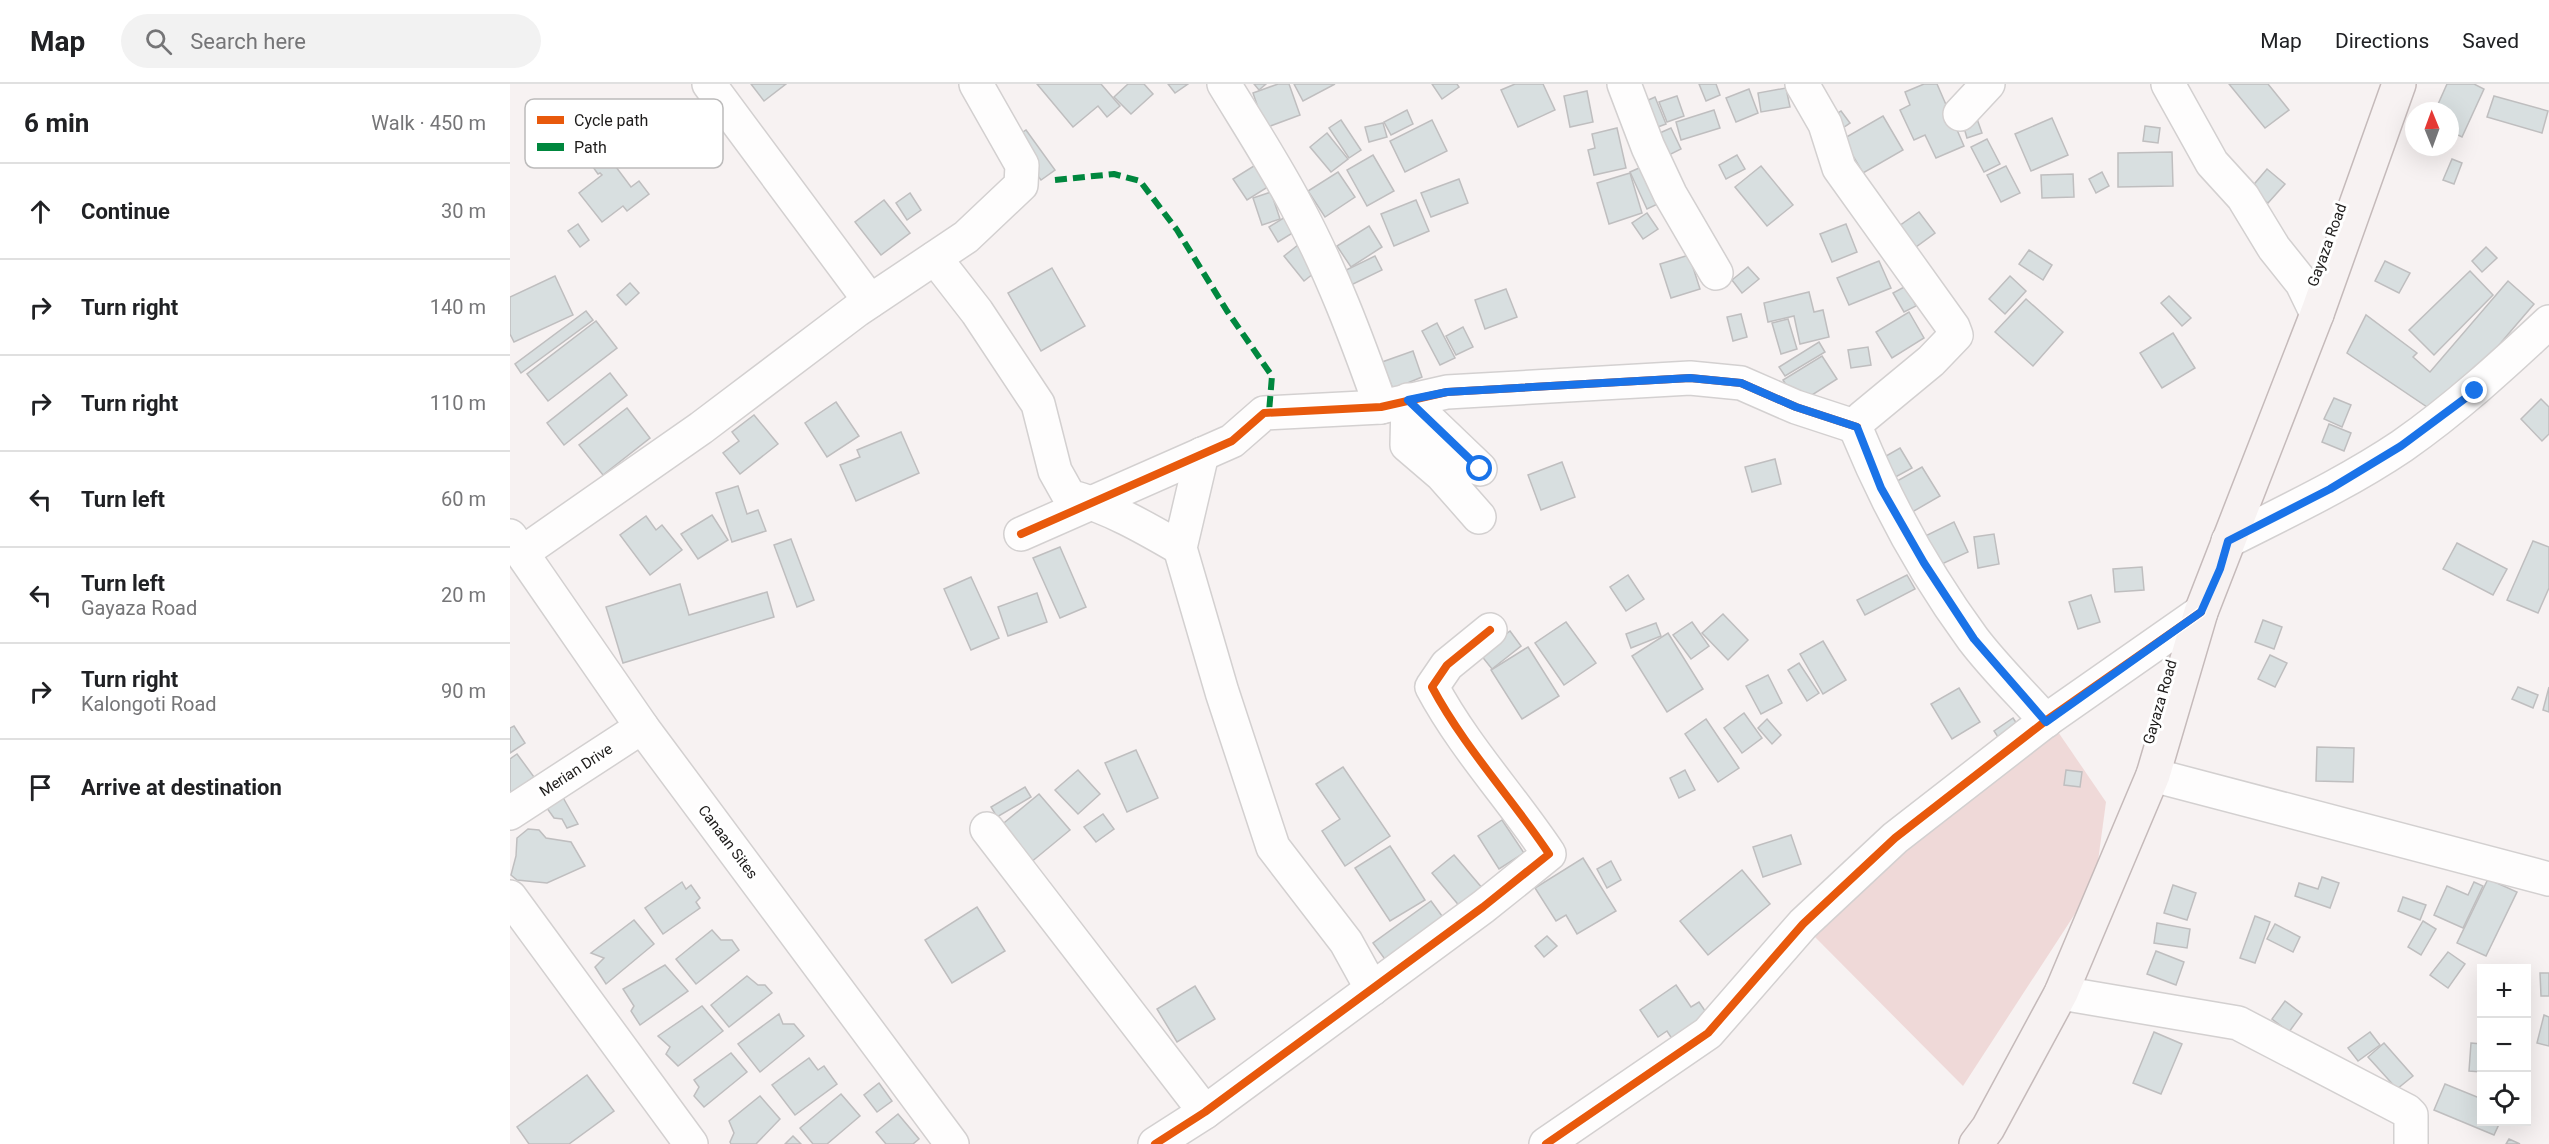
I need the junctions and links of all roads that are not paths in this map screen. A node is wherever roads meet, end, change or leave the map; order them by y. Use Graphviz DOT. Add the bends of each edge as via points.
graph roads {
  1 [pos="709,84"];
  2 [pos="976,84"];
  3 [pos="1224,84"];
  4 [pos="1624,84"];
  5 [pos="1803,84"];
  6 [pos="1988,84"];
  7 [pos="2168,84"];
  8 [pos="2399,84"];
  9 [pos="720,99"];
  10 [pos="723,103"];
  11 [pos="1960,114"];
  12 [pos="935,258"];
  13 [pos="1716,273"];
  14 [pos="870,301"];
  15 [pos="2317,314"];
  16 [pos="2549,322"];
  17 [pos="1395,404"];
  18 [pos="1857,427"];
  19 [pos="1202,454"];
  20 [pos="1480,469"];
  21 [pos="1092,502"];
  22 [pos="1479,517"];
  23 [pos="1021,534"];
  24 [pos="2228,541"];
  25 [pos="516,545"];
  26 [pos="1180,548"];
  27 [pos="2201,612"];
  28 [pos="1491,630"];
  29 [pos="2046,722"];
  30 [pos="642,727"];
  31 [pos="2153,775"];
  32 [pos="510,813"];
  33 [pos="987,829"];
  34 [pos="2549,879"];
  35 [pos="510,897"];
  36 [pos="1372,989"];
  37 [pos="2061,993"];
  38 [pos="1205,1112"];
  39 [pos="691,1144"];
  40 [pos="952,1144"];
  41 [pos="1155,1144"];
  42 [pos="1546,1144"];
  43 [pos="1976,1144"];
  44 [pos="2411,1144"];
  1 -- 9 [label="street"];
  2 -- 12 [label="street" via="1022,165 1021,185 966,237"];
  3 -- 17 [label="street" via="1297,207 1364,357"];
  4 -- 13 [label="street" via="1670,194"];
  5 -- 18 [label="street" via="1825,124 1839,168 1956,335 1862,418"];
  6 -- 11 [label="street"];
  7 -- 15 [label="street" via="2212,163 2243,197 2274,248 2302,283"];
  8 -- 15 [label="main road, Gayaza Road"];
  10 -- 14 [label="street"];
  12 -- 14 [label="street"];
  12 -- 21 [label="street" via="977,312 1038,404 1055,471 1069,496"];
  14 -- 25 [label="street" via="701,428"];
  15 -- 24 [label="main road, Gayaza Road"];
  16 -- 24 [label="street" via="2475,391 2401,446 2330,489"];
  17 -- 18 [label="street" via="1447,392 1690,378 1741,383"];
  17 -- 19 [label="street" via="1264,413 1232,441"];
  17 -- 20 [label="street"];
  17 -- 22 [label="street" via="1407,445 1442,475"];
  18 -- 29 [label="street" via="1881,488 1924,563 1974,639"];
  19 -- 21 [label="street"];
  19 -- 26 [label="street"];
  21 -- 23 [label="street"];
  21 -- 26 [label="street"];
  24 -- 27 [label="main road, Gayaza Road"];
  25 -- 30 [label="street, Canaan Sites"];
  26 -- 36 [label="street" via="1273,847 1346,942"];
  27 -- 29 [label="street"];
  27 -- 31 [label="main road, Gayaza Road"];
  28 -- 36 [label="street" via="1447,665 1432,687 1446,713 1549,854"];
  29 -- 42 [label="street" via="1895,838 1803,924 1708,1033"];
  30 -- 32 [label="street, Merian Drive"];
  30 -- 40 [label="street, Canaan Sites"];
  31 -- 34 [label="street"];
  31 -- 37 [label="main road, Gayaza Road"];
  33 -- 38 [label="street"];
  35 -- 39 [label="street"];
  36 -- 38 [label="street"];
  37 -- 43 [label="main road, Gayaza Road"];
  37 -- 44 [label="street" via="2238,1023 2407,1111"];
  38 -- 41 [label="street"];
}
